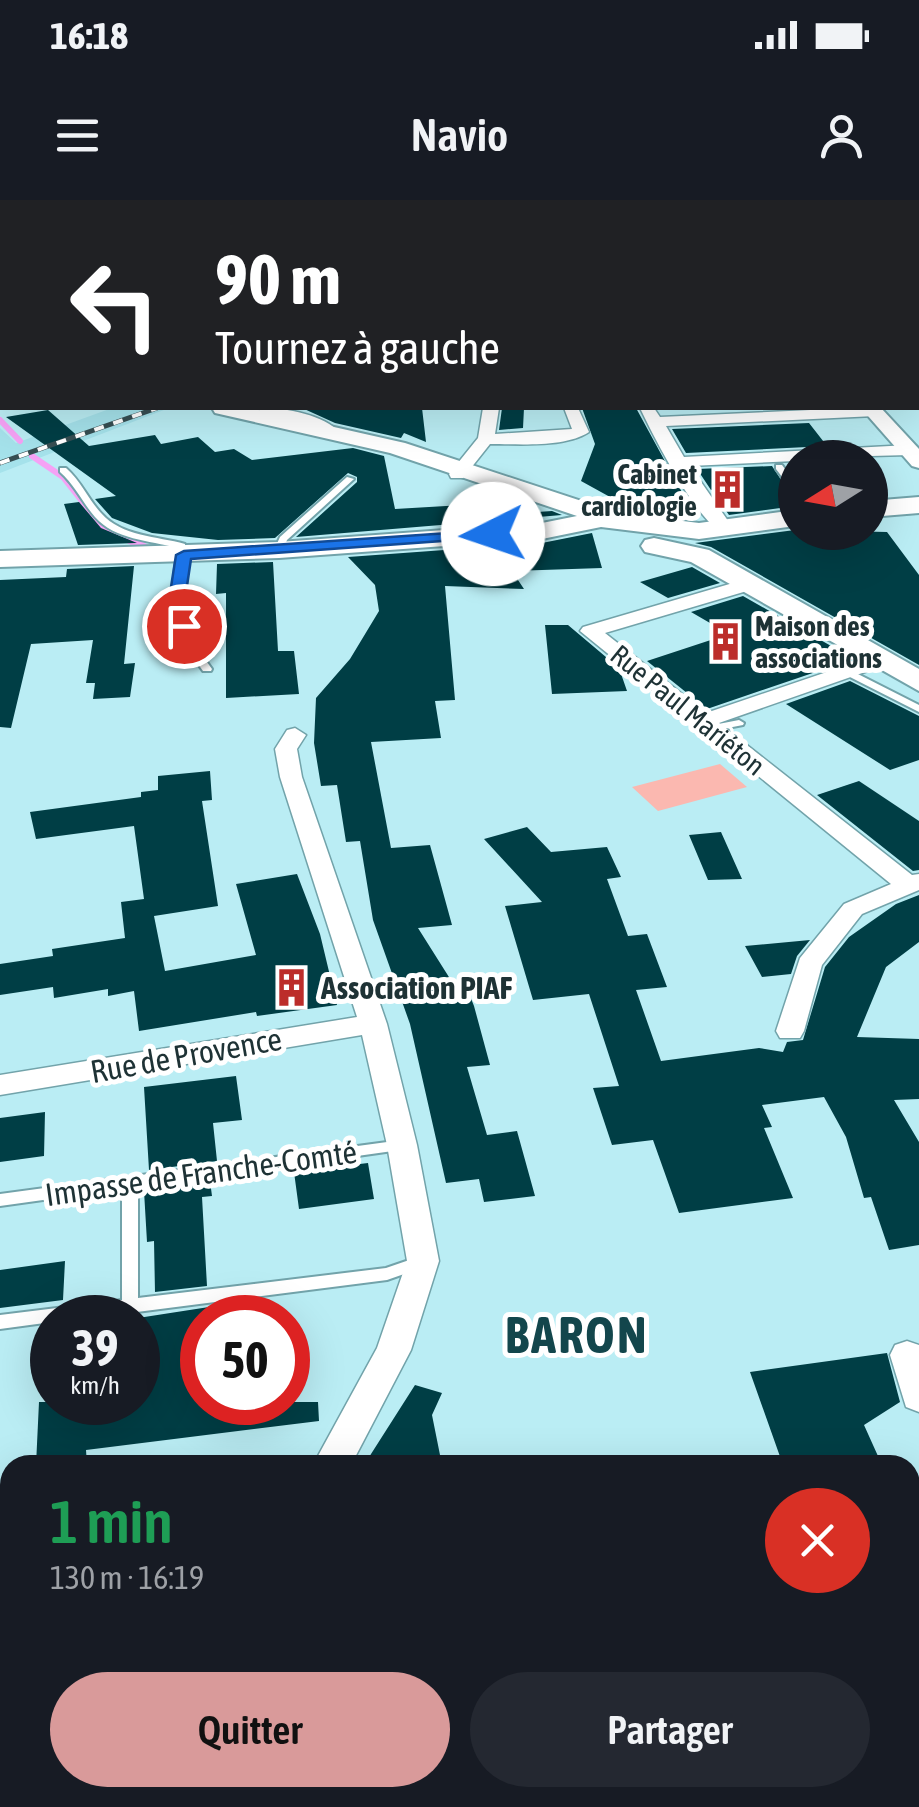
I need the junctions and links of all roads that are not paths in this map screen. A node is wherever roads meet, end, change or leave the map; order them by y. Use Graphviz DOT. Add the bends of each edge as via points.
graph roads {
  1 [pos="231,410"];
  2 [pos="266,410"];
  3 [pos="491,410"];
  4 [pos="572,410"];
  5 [pos="873,410"];
  6 [pos="651,414"];
  7 [pos="327,435"];
  8 [pos="486,439"];
  9 [pos="914,456"];
  10 [pos="680,462"];
  11 [pos="63,470"];
  12 [pos="459,471"];
  13 [pos="350,479"];
  14 [pos="919,504"];
  15 [pos="888,507"];
  16 [pos="778,522"];
  17 [pos="594,525"];
  18 [pos="708,538"];
  19 [pos="279,550"];
  20 [pos="184,555"];
  21 [pos="0,559"];
  22 [pos="750,584"];
  23 [pos="881,660"];
  24 [pos="207,669"];
  25 [pos="848,672"];
  26 [pos="919,682"];
  27 [pos="919,709"];
  28 [pos="739,723"];
  29 [pos="708,724"];
  30 [pos="295,735"];
  31 [pos="913,882"];
  32 [pos="372,1024"];
  33 [pos="790,1031"];
  34 [pos="0,1085"];
  35 [pos="402,1145"];
  36 [pos="130,1185"];
  37 [pos="0,1200"];
  38 [pos="424,1261"];
  39 [pos="130,1295"];
  40 [pos="160,1302"];
  41 [pos="30,1318"];
  42 [pos="0,1322"];
  43 [pos="906,1355"];
  44 [pos="919,1397"];
  45 [pos="337,1455"];
  1 -- 7 [label="main road"];
  2 -- 7 [label="street" via="326,427"];
  3 -- 8 [label="street"];
  4 -- 8 [label="street" via="582,430 577,433"];
  5 -- 6 [label="street"];
  5 -- 9 [label="street"];
  6 -- 10 [label="street"];
  7 -- 12 [label="main road"];
  8 -- 12 [label="street"];
  9 -- 10 [label="street"];
  10 -- 18 [label="street" via="708,510"];
  11 -- 20 [label="lane" via="104,522 182,546"];
  12 -- 17 [label="main road"];
  13 -- 19 [label="lane"];
  14 -- 15 [label="main road"];
  16 -- 18 [label="main road"];
  17 -- 18 [label="main road" via="646,536"];
  17 -- 19 [label="main road"];
  18 -- 22 [label="main road"];
  19 -- 20 [label="main road"];
  20 -- 21 [label="main road"];
  20 -- 24 [label="lane" via="176,606 188,644"];
  22 -- 23 [label="main road"];
  22 -- 29 [label="street, Rue Paul Mariéton" via="590,631"];
  23 -- 25 [label="street"];
  23 -- 26 [label="main road"];
  25 -- 27 [label="lane"];
  25 -- 29 [label="street"];
  28 -- 29 [label="lane"];
  29 -- 31 [label="street, Rue Paul Mariéton"];
  30 -- 32 [label="street" via="286,750 291,777"];
  31 -- 33 [label="street" via="854,909 809,964"];
  32 -- 34 [label="street, Rue de Provence"];
  32 -- 35 [label="street"];
  35 -- 36 [label="lane, Impasse de Franche-Comté"];
  35 -- 38 [label="street"];
  36 -- 37 [label="lane, Impasse de Franche-Comté"];
  36 -- 39 [label="lane"];
  38 -- 40 [label="lane" via="387,1274"];
  38 -- 45 [label="street" via="394,1350"];
  41 -- 42 [label="lane"];
  43 -- 44 [label="street"];
}
